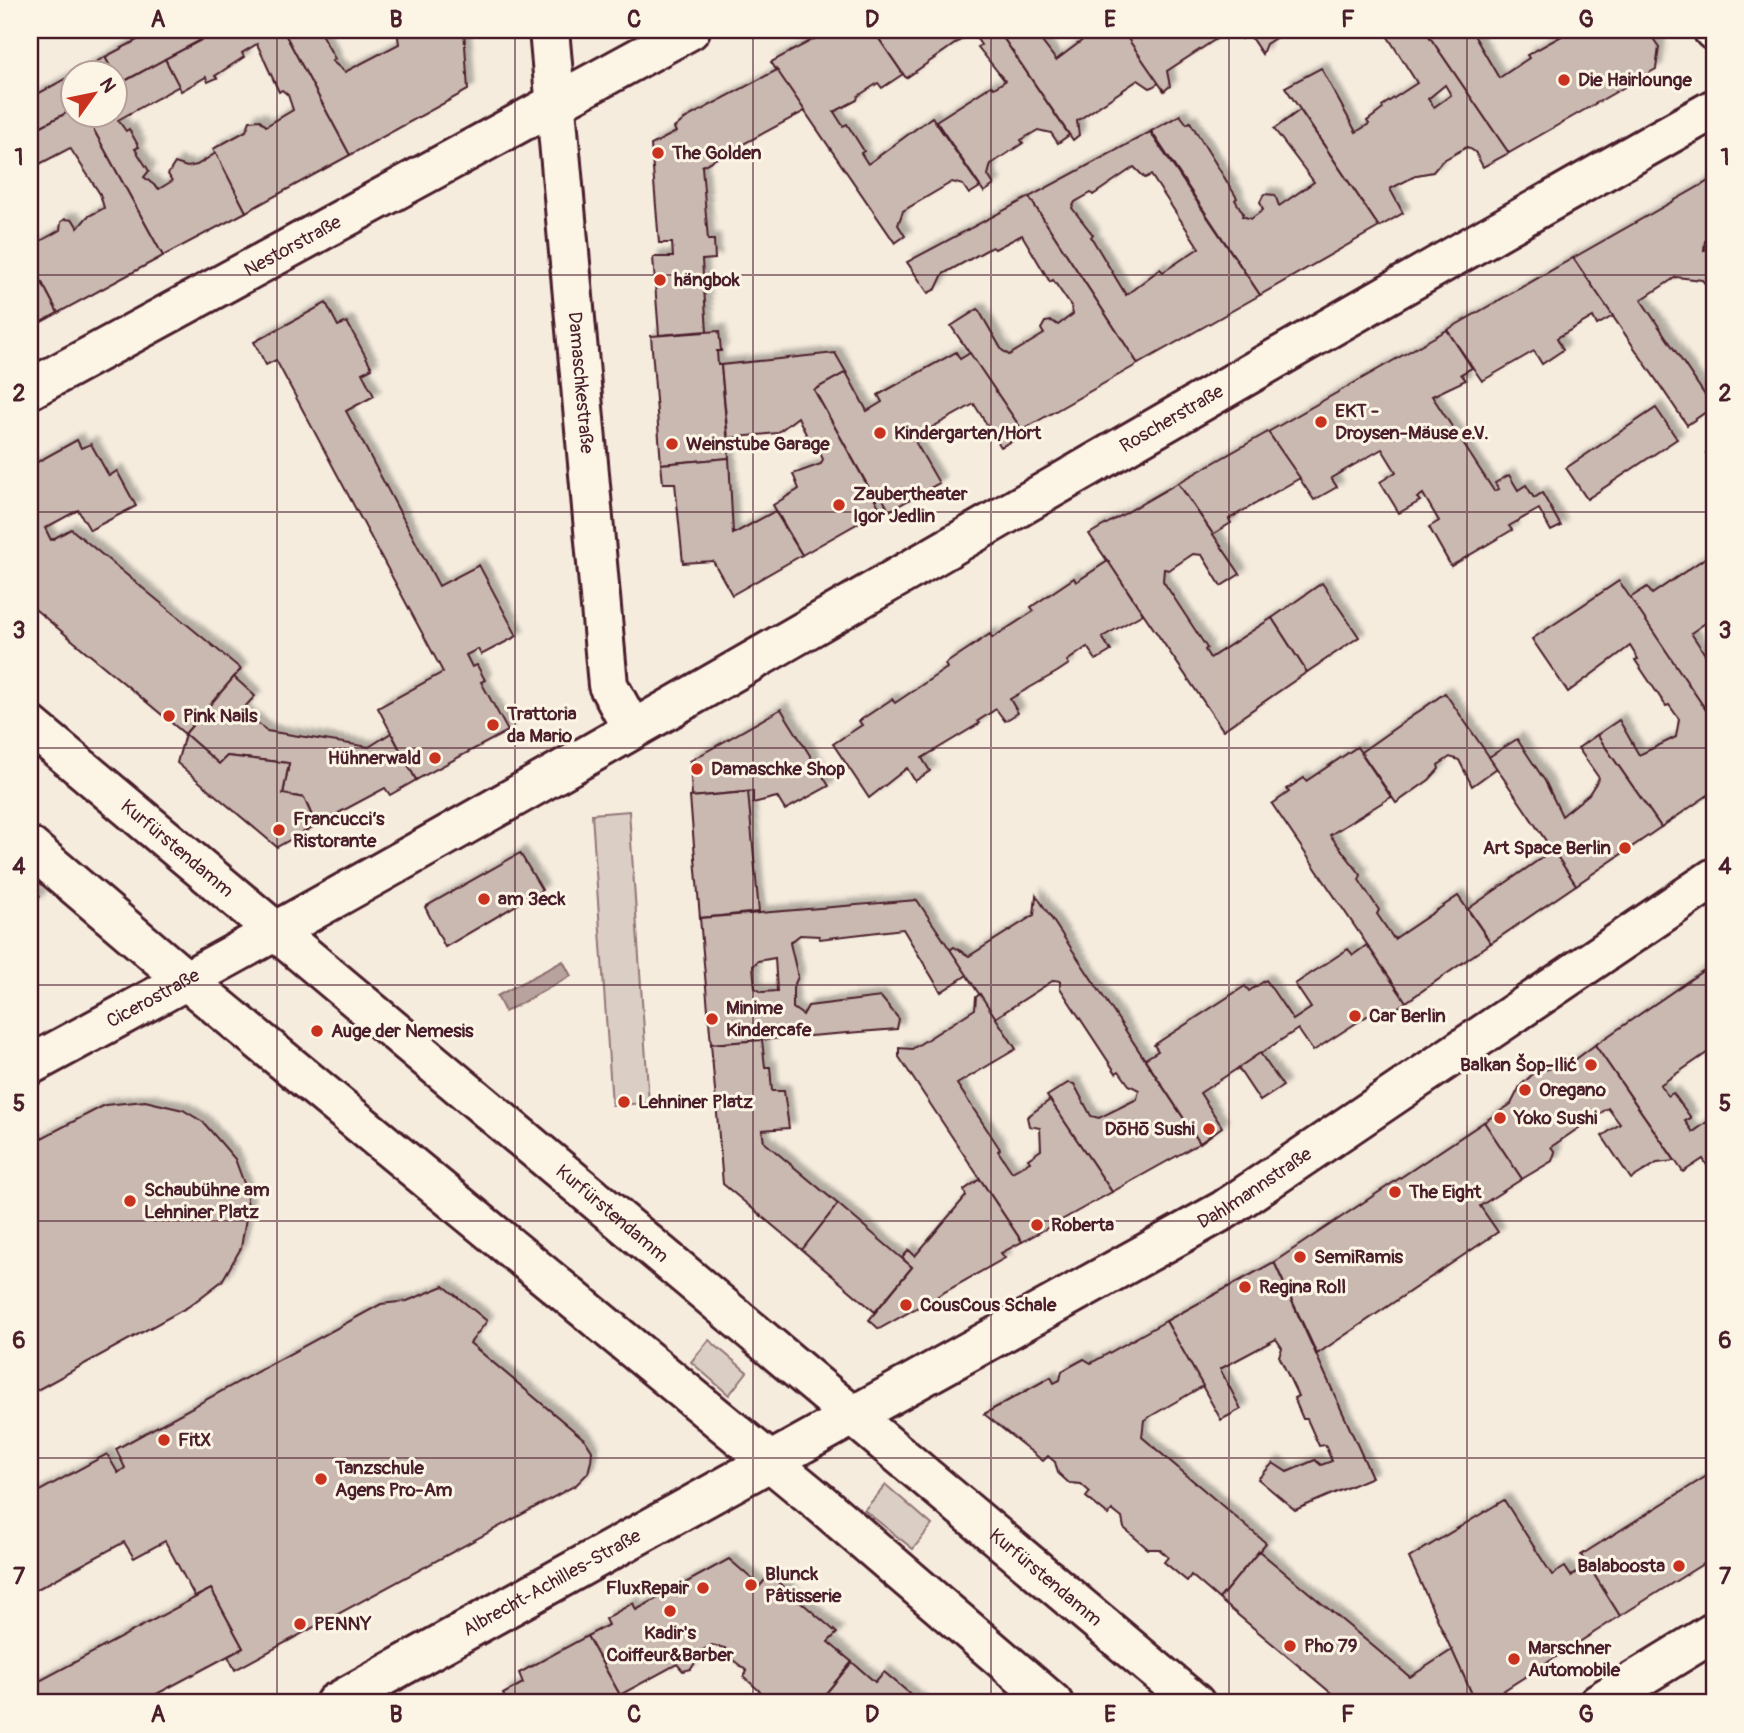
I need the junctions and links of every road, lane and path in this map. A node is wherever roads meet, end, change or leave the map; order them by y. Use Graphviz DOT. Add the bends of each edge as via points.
graph roads {
  1 [pos="549,30"];
  2 [pos="690,30"];
  3 [pos="555,102"];
  4 [pos="1714,109"];
  5 [pos="30,389"];
  6 [pos="30,725"];
  7 [pos="632,729"];
  8 [pos="30,847"];
  9 [pos="1714,878"];
  10 [pos="275,931"];
  11 [pos="187,981"];
  12 [pos="30,1065"];
  13 [pos="853,1416"];
  14 [pos="771,1463"];
  15 [pos="1714,1632"];
  16 [pos="335,1703"];
  17 [pos="1053,1703"];
  18 [pos="1195,1703"];
  19 [pos="1598,1703"];
  1 -- 3 [label="street, Damaschkestraße"];
  2 -- 3 [label="street, Nestorstraße"];
  3 -- 5 [label="street, Nestorstraße"];
  3 -- 7 [label="street, Damaschkestraße" via="608,685"];
  4 -- 7 [label="street, Roscherstraße"];
  6 -- 10 [label="street, Kurfürstendamm"];
  7 -- 10 [label="street"];
  8 -- 11 [label="street"];
  9 -- 13 [label="street, Dahlmannstraße" via="1224,1210"];
  10 -- 11 [label="street, Cicerostraße"];
  10 -- 13 [label="street, Kurfürstendamm"];
  11 -- 12 [label="street, Cicerostraße"];
  11 -- 14 [label="street"];
  13 -- 14 [label="street, Dahlmannstraße"];
  13 -- 18 [label="street, Kurfürstendamm"];
  14 -- 16 [label="street, Albrecht-Achilles-Straße"];
  14 -- 17 [label="street"];
  15 -- 19 [label="street"];
}
